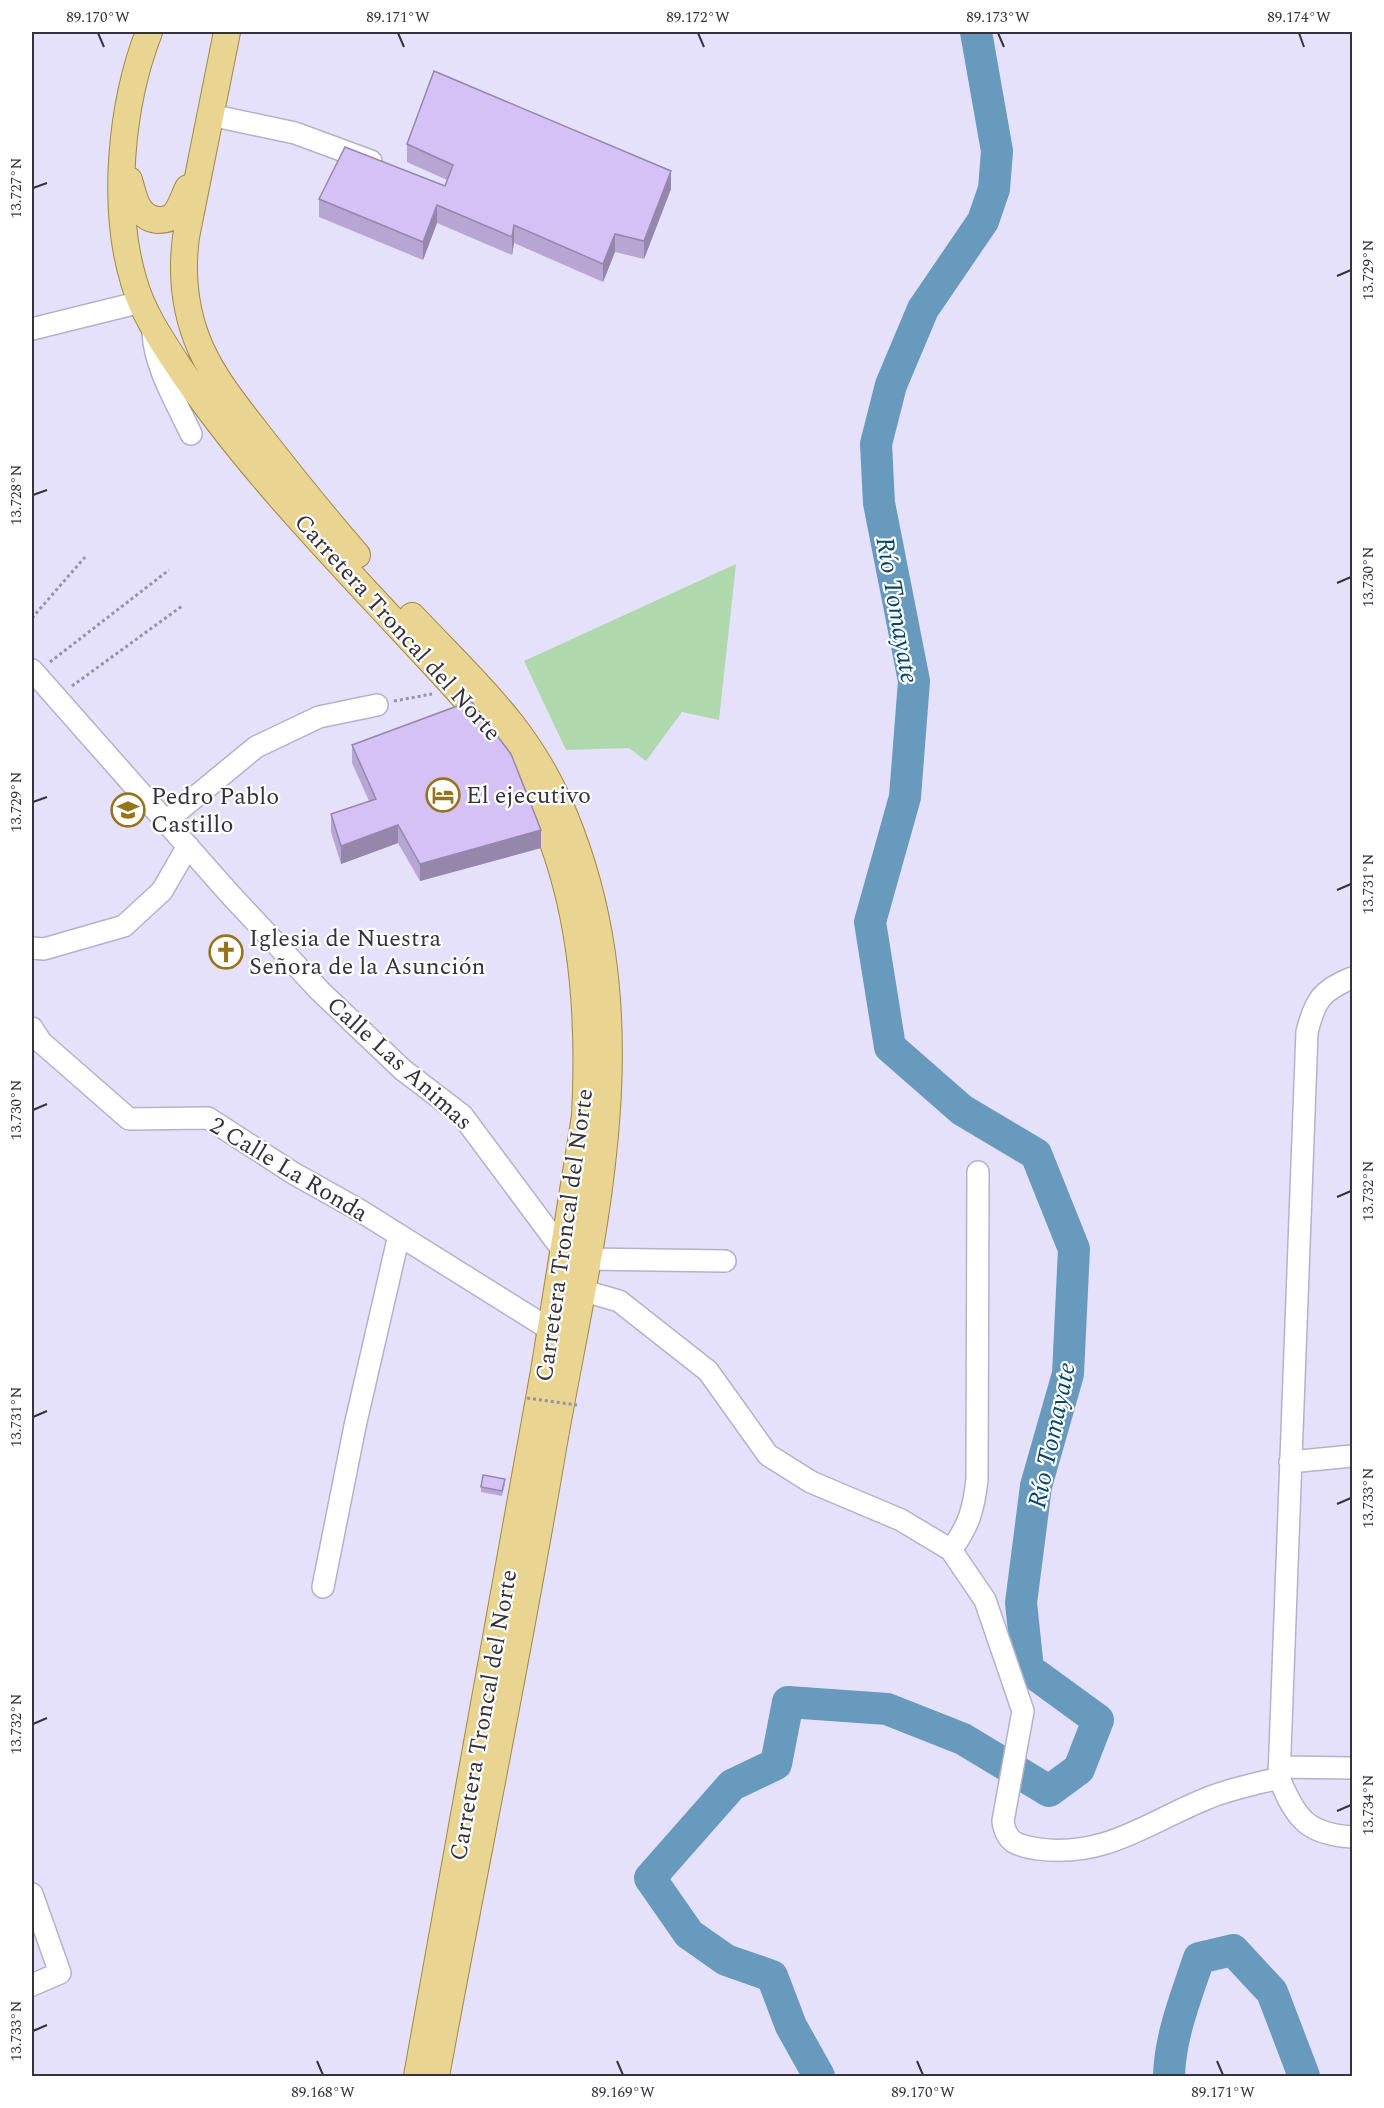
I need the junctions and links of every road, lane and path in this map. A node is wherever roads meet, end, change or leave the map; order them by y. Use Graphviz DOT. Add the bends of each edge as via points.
graph roads {
  1 [pos="149,32"];
  2 [pos="224,35"];
  3 [pos="210,115"];
  4 [pos="122,157"];
  5 [pos="201,163"];
  6 [pos="389,168"];
  7 [pos="147,313"];
  8 [pos="32,329"];
  9 [pos="191,434"];
  10 [pos="85,557"];
  11 [pos="169,570"];
  12 [pos="182,606"];
  13 [pos="32,618"];
  14 [pos="34,672"];
  15 [pos="457,689"];
  16 [pos="57,697"];
  17 [pos="376,705"];
  18 [pos="166,821"];
  19 [pos="188,846"];
  20 [pos="32,948"];
  21 [pos="1353,978"];
  22 [pos="32,1028"];
  23 [pos="978,1172"];
  24 [pos="399,1235"];
  25 [pos="576,1256"];
  26 [pos="725,1261"];
  27 [pos="581,1290"];
  28 [pos="551,1330"];
  29 [pos="527,1398"];
  30 [pos="577,1405"];
  31 [pos="1353,1456"];
  32 [pos="1290,1462"];
  33 [pos="951,1550"];
  34 [pos="323,1587"];
  35 [pos="1353,1768"];
  36 [pos="1279,1772"];
  37 [pos="1353,1837"];
  38 [pos="32,1894"];
  39 [pos="32,1985"];
  40 [pos="417,2076"];
  41 [pos="436,2076"];
  1 -- 4 [label="main road, Carretera Troncal del Norte" via="133,83"];
  2 -- 3 [label="main road, Carretera Troncal del Norte"];
  3 -- 5 [label="main road, Carretera Troncal del Norte"];
  3 -- 6 [label="street" via="295,133"];
  4 -- 5 [label="main road" via="134,201 143,214 155,220 174,215"];
  4 -- 7 [label="main road, Carretera Troncal del Norte" via="125,243"];
  5 -- 25 [label="main road, Carretera Troncal del Norte" via="186,237 183,280 196,334 212,368 310,501 396,599 478,681 519,733 553,791 575,843 598,930 610,1029 610,1081 601,1183"];
  7 -- 8 [label="street"];
  7 -- 9 [label="street" via="161,367"];
  7 -- 15 [label="main road, Carretera Troncal del Norte" via="191,385 247,457"];
  10 -- 13 [label="path"];
  11 -- 14 [label="path"];
  12 -- 16 [label="path"];
  14 -- 16 [label="street, Calle Las Animas"];
  15 -- 17 [label="path"];
  15 -- 25 [label="main road, Carretera Troncal del Norte" via="501,742 525,781 561,869 574,919 587,1074"];
  16 -- 18 [label="street, Calle Las Animas"];
  17 -- 18 [label="street" via="319,717 255,747"];
  18 -- 19 [label="street, Calle Las Animas"];
  19 -- 20 [label="street" via="162,891 124,926 44,949"];
  19 -- 25 [label="street, Calle Las Animas" via="320,991 403,1070 462,1115"];
  21 -- 32 [label="street" via="1331,987 1314,1006 1307,1032"];
  22 -- 24 [label="street, 2 Calle La Ronda" via="41,1042 129,1119 208,1118"];
  23 -- 33 [label="street" via="977,1479 967,1529"];
  24 -- 28 [label="street, 2 Calle La Ronda"];
  24 -- 34 [label="street"];
  25 -- 26 [label="street"];
  25 -- 27 [label="main road, Carretera Troncal del Norte"];
  25 -- 28 [label="main road, Carretera Troncal del Norte"];
  27 -- 33 [label="street" via="619,1301 708,1371 768,1455 812,1482 900,1520"];
  27 -- 41 [label="main road, Carretera Troncal del Norte" via="521,1637"];
  28 -- 40 [label="main road, Carretera Troncal del Norte"];
  29 -- 30 [label="path, bridge"];
  31 -- 32 [label="street"];
  32 -- 36 [label="street"];
  33 -- 36 [label="street" via="985,1600 1023,1711 1004,1812 1004,1829 1012,1843 1047,1850 1085,1850"];
  35 -- 36 [label="street"];
  36 -- 37 [label="street" via="1287,1797 1305,1823 1326,1835"];
  38 -- 39 [label="street" via="60,1973"];
}
